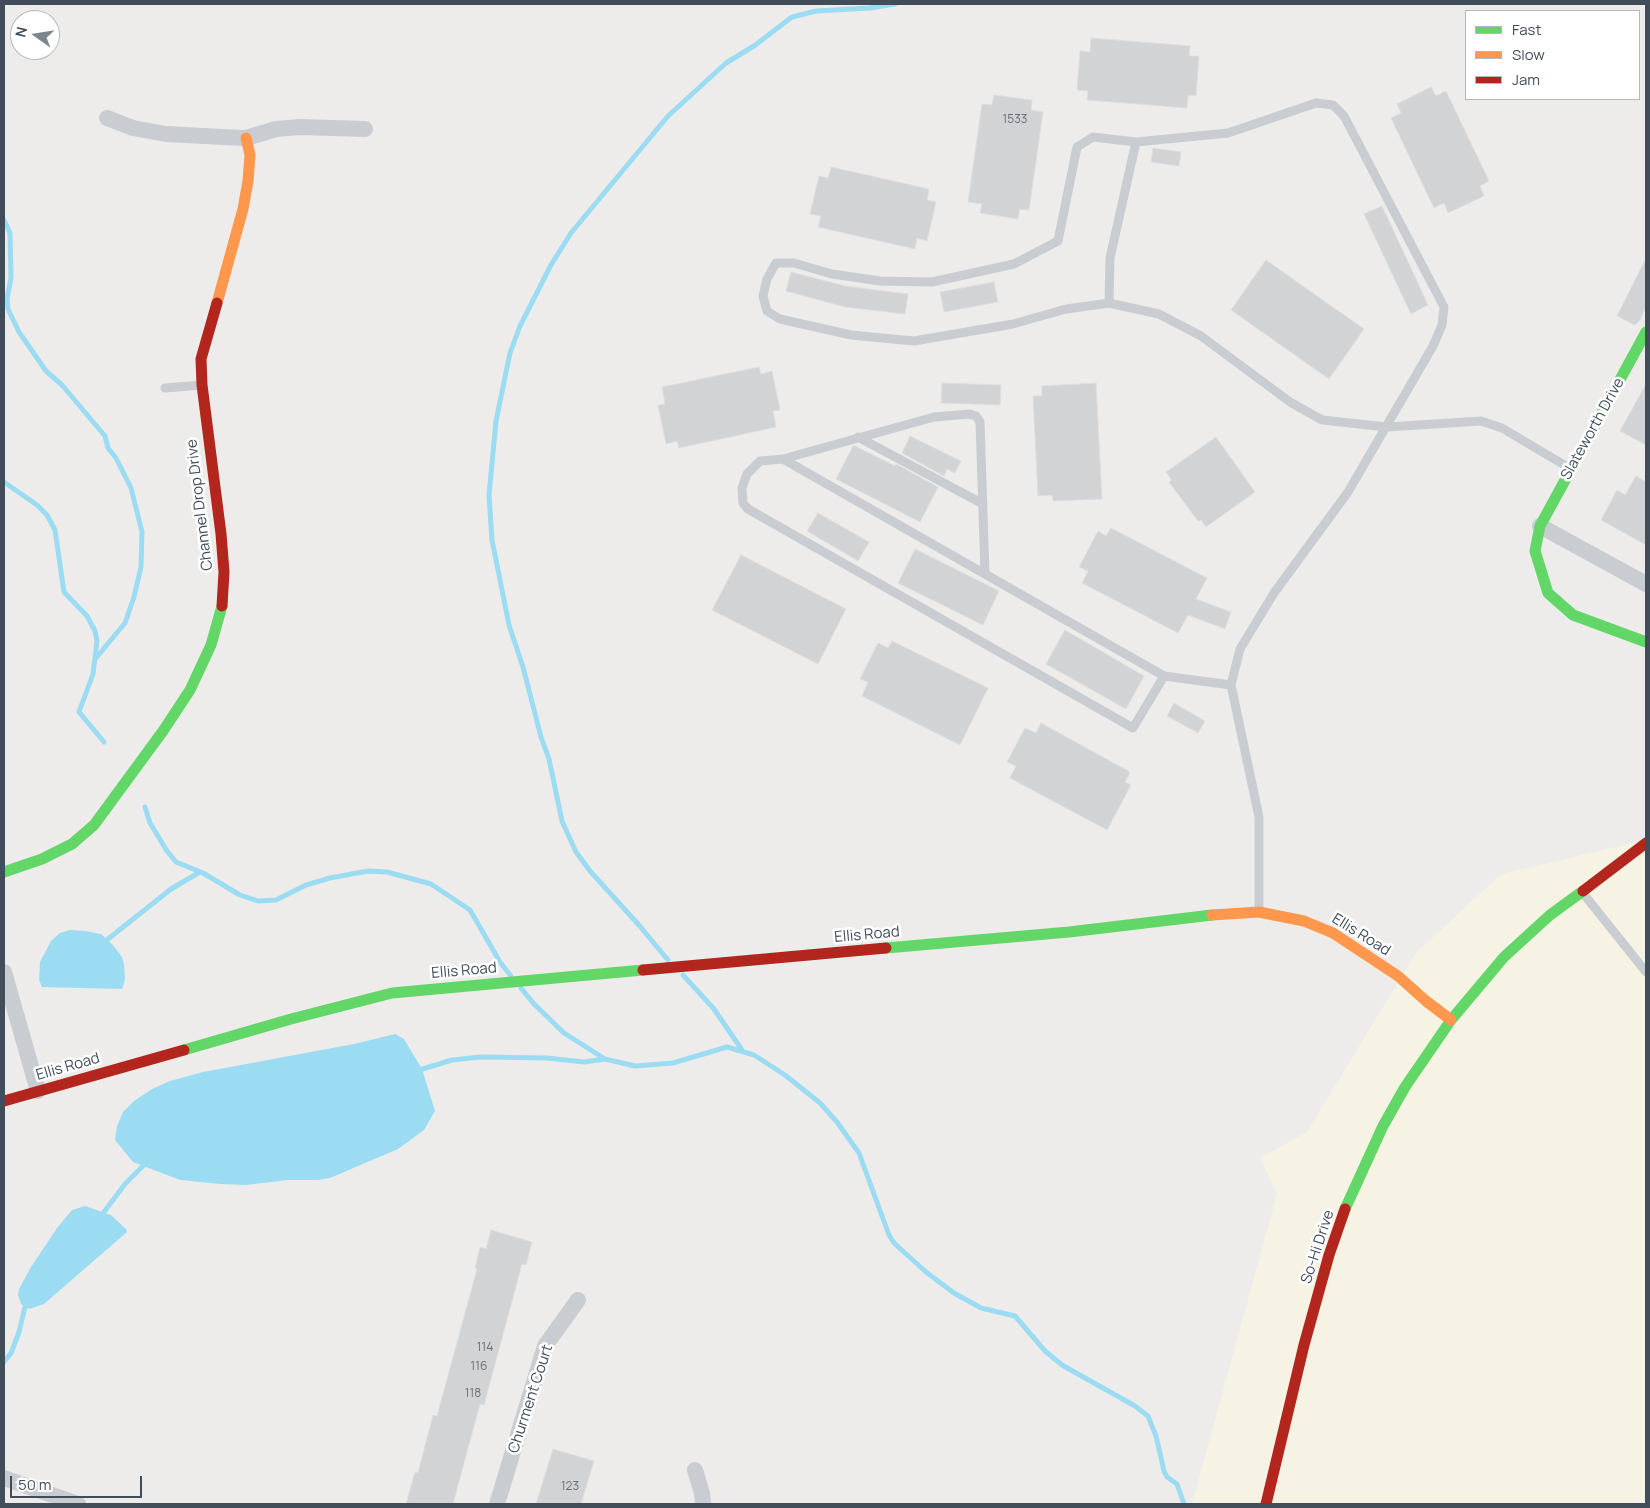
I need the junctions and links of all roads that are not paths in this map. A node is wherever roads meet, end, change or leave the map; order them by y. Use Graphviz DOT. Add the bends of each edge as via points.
graph roads {
  1 [pos="107,118"];
  2 [pos="365,129"];
  3 [pos="246,138"];
  4 [pos="1136,142"];
  5 [pos="1109,303"];
  6 [pos="1646,332"];
  7 [pos="202,385"];
  8 [pos="165,388"];
  9 [pos="1387,426"];
  10 [pos="858,437"];
  11 [pos="783,459"];
  12 [pos="1571,469"];
  13 [pos="983,504"];
  14 [pos="1540,526"];
  15 [pos="985,574"];
  16 [pos="1646,584"];
  17 [pos="1646,642"];
  18 [pos="1164,676"];
  19 [pos="1231,685"];
  20 [pos="1646,844"];
  21 [pos="4,872"];
  22 [pos="1582,891"];
  23 [pos="1258,912"];
  24 [pos="4,972"];
  25 [pos="1646,972"];
  26 [pos="1451,1020"];
  27 [pos="38,1091"];
  28 [pos="4,1101"];
  29 [pos="578,1300"];
  30 [pos="695,1470"];
  31 [pos="4,1478"];
  32 [pos="78,1504"];
  33 [pos="497,1504"];
  34 [pos="703,1504"];
  35 [pos="1266,1504"];
  1 -- 3 [label="street" via="134,128 166,134"];
  2 -- 3 [label="street" via="300,127 276,129"];
  3 -- 7 [label="main road, Channel Drop Drive" via="250,155 243,209 201,359"];
  4 -- 5 [label="lane" via="1110,258"];
  4 -- 5 [label="lane" via="1093,137 1077,147 1058,241 1014,264 932,282 880,281 832,274 794,263 776,264 762,296 767,311 780,319 851,335 914,341"];
  4 -- 9 [label="lane" via="1228,133 1316,103 1333,105 1344,116 1444,307 1442,325 1433,346"];
  5 -- 9 [label="lane" via="1159,314 1201,336 1290,402 1322,420"];
  6 -- 12 [label="main road, Slateworth Drive"];
  7 -- 8 [label="lane"];
  7 -- 21 [label="main road, Channel Drop Drive" via="224,572 222,604 211,645 190,690 94,825 72,844"];
  9 -- 12 [label="lane" via="1481,421 1502,428"];
  9 -- 19 [label="lane" via="1348,492 1274,592 1240,649"];
  10 -- 11 [label="lane"];
  10 -- 13 [label="lane"];
  10 -- 13 [label="lane" via="934,417 976,416 980,422"];
  11 -- 15 [label="lane"];
  11 -- 18 [label="lane" via="760,461 747,474 742,488 743,503 748,509 1133,728"];
  12 -- 14 [label="main road, Slateworth Drive"];
  13 -- 15 [label="lane"];
  14 -- 16 [label="street"];
  14 -- 17 [label="main road, Slateworth Drive" via="1535,550 1548,593 1573,615"];
  15 -- 18 [label="lane"];
  18 -- 19 [label="lane"];
  19 -- 23 [label="lane" via="1259,817"];
  20 -- 22 [label="main road"];
  22 -- 25 [label="lane"];
  22 -- 26 [label="main road" via="1504,957"];
  23 -- 26 [label="main road, Ellis Road" via="1304,921 1333,933 1398,976"];
  23 -- 27 [label="main road, Ellis Road" via="392,993"];
  24 -- 27 [label="street"];
  26 -- 35 [label="main road, So-Hi Drive" via="1405,1087 1383,1126 1342,1217 1306,1337"];
  27 -- 28 [label="main road, Ellis Road"];
  29 -- 33 [label="street, Churment Court" via="545,1346"];
  30 -- 34 [label="street"];
  31 -- 32 [label="street"];
}
